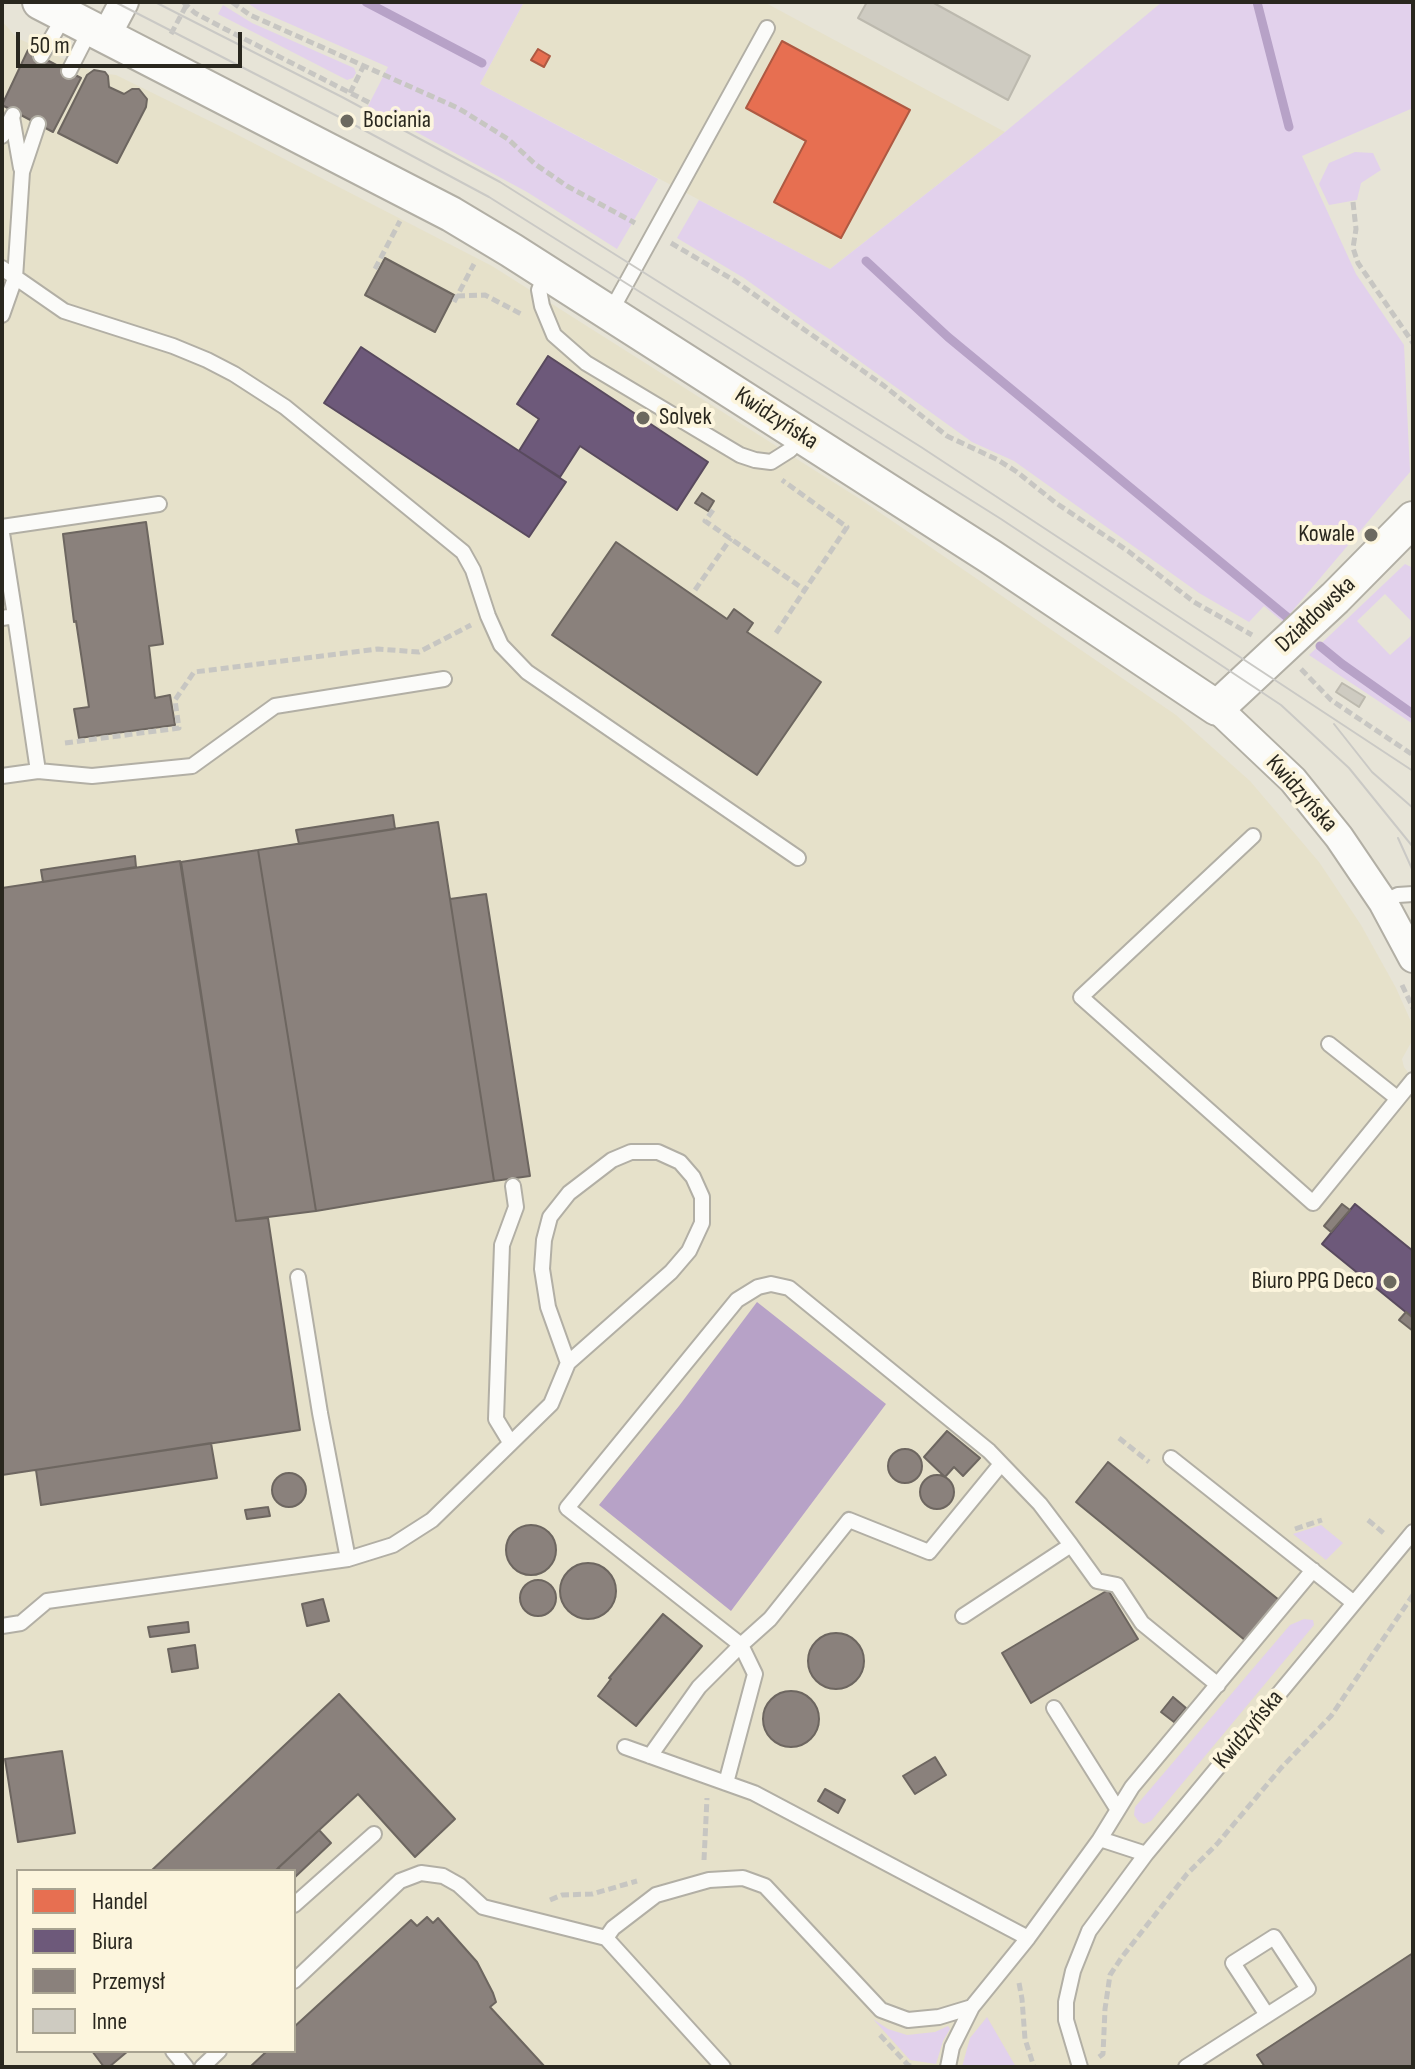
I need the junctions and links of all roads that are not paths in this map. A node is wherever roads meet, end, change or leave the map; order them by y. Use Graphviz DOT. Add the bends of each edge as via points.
graph roads {
  1 [pos="124,2"];
  2 [pos="76,20"];
  3 [pos="767,28"];
  4 [pos="41,56"];
  5 [pos="69,71"];
  6 [pos="38,124"];
  7 [pos="2,136"];
  8 [pos="22,172"];
  9 [pos="2,268"];
  10 [pos="546,272"];
  11 [pos="15,278"];
  12 [pos="611,311"];
  13 [pos="2,315"];
  14 [pos="803,436"];
  15 [pos="159,504"];
  16 [pos="1413,519"];
  17 [pos="2,527"];
  18 [pos="2,533"];
  19 [pos="8,617"];
  20 [pos="444,679"];
  21 [pos="1217,708"];
  22 [pos="38,771"];
  23 [pos="2,776"];
  24 [pos="1253,836"];
  25 [pos="798,858"];
  26 [pos="1413,894"];
  27 [pos="1383,902"];
  28 [pos="1404,965"];
  29 [pos="1329,1044"];
  30 [pos="1413,1080"];
  31 [pos="1397,1098"];
  32 [pos="513,1186"];
  33 [pos="298,1277"];
  34 [pos="568,1363"];
  35 [pos="510,1442"];
  36 [pos="1171,1458"];
  37 [pos="1001,1464"];
  38 [pos="1413,1532"];
  39 [pos="1071,1545"];
  40 [pos="348,1559"];
  41 [pos="1313,1570"];
  42 [pos="1354,1603"];
  43 [pos="963,1616"];
  44 [pos="2,1626"];
  45 [pos="741,1645"];
  46 [pos="1218,1685"];
  47 [pos="1054,1708"];
  48 [pos="625,1747"];
  49 [pos="650,1756"];
  50 [pos="726,1783"];
  51 [pos="1118,1810"];
  52 [pos="374,1834"];
  53 [pos="1100,1839"];
  54 [pos="1146,1854"];
  55 [pos="296,1903"];
  56 [pos="606,1938"];
  57 [pos="1028,1938"];
  58 [pos="296,1979"];
  59 [pos="972,2007"];
  60 [pos="1267,2015"];
  61 [pos="217,2053"];
  62 [pos="202,2067"];
  63 [pos="723,2067"];
  64 [pos="948,2067"];
  65 [pos="1080,2067"];
  66 [pos="1186,2067"];
  1 -- 2 [label="street"];
  2 -- 4 [label="lane"];
  2 -- 5 [label="lane"];
  2 -- 10 [label="street, Kwidzyńska" via="451,214"];
  3 -- 12 [label="lane"];
  6 -- 8 [label="lane"];
  7 -- 8 [label="lane" via="14,114"];
  8 -- 11 [label="lane"];
  9 -- 11 [label="lane"];
  10 -- 12 [label="street, Kwidzyńska"];
  10 -- 14 [label="lane" via="539,290 554,335 586,363 740,455 771,462"];
  11 -- 13 [label="lane"];
  11 -- 25 [label="lane" via="64,311 207,360 285,407 463,552 501,645 527,672"];
  12 -- 14 [label="street, Kwidzyńska"];
  14 -- 21 [label="street, Kwidzyńska"];
  15 -- 17 [label="lane"];
  16 -- 21 [label="street, Działdowska"];
  18 -- 19 [label="lane"];
  19 -- 22 [label="lane"];
  20 -- 22 [label="lane" via="275,706 192,766 92,776"];
  21 -- 27 [label="street, Kwidzyńska" via="1293,780"];
  22 -- 23 [label="lane"];
  24 -- 31 [label="lane" via="1081,997 1313,1203"];
  26 -- 27 [label="lane"];
  27 -- 28 [label="street, Kwidzyńska"];
  29 -- 31 [label="lane"];
  30 -- 31 [label="lane"];
  32 -- 35 [label="lane" via="516,1207 502,1245 496,1419"];
  33 -- 40 [label="lane"];
  34 -- 34 [label="lane" via="689,1251 702,1223 702,1197 680,1162 658,1152 631,1152 612,1160 569,1193 550,1217 542,1269 548,1307"];
  34 -- 35 [label="lane" via="551,1404"];
  35 -- 40 [label="lane" via="432,1520 393,1545"];
  36 -- 41 [label="lane"];
  37 -- 39 [label="lane"];
  37 -- 45 [label="lane" via="929,1552 849,1520 770,1619"];
  37 -- 45 [label="lane" via="789,1288 771,1284 749,1291 567,1508"];
  38 -- 42 [label="lane, Kwidzyńska"];
  39 -- 43 [label="lane"];
  39 -- 46 [label="lane" via="1097,1581 1117,1585 1142,1623"];
  40 -- 44 [label="lane" via="47,1601 21,1623"];
  41 -- 42 [label="lane"];
  41 -- 46 [label="lane"];
  42 -- 54 [label="lane, Kwidzyńska"];
  45 -- 49 [label="lane" via="699,1687"];
  45 -- 50 [label="lane" via="755,1674"];
  46 -- 51 [label="lane"];
  47 -- 51 [label="lane"];
  48 -- 49 [label="lane"];
  49 -- 50 [label="lane"];
  50 -- 57 [label="lane"];
  51 -- 53 [label="lane"];
  52 -- 55 [label="lane"];
  53 -- 54 [label="lane"];
  53 -- 57 [label="lane"];
  54 -- 65 [label="lane, Kwidzyńska" via="1089,1931 1073,1971 1066,2020"];
  56 -- 58 [label="lane" via="483,1907 443,1876 421,1873 400,1881"];
  56 -- 59 [label="lane" via="656,1895 709,1880 743,1878 765,1886 881,2010 908,2020"];
  56 -- 63 [label="lane"];
  57 -- 59 [label="lane"];
  59 -- 64 [label="lane"];
  60 -- 60 [label="lane" via="1308,1989 1274,1937 1233,1963"];
  60 -- 66 [label="lane"];
  61 -- 62 [label="lane"];
}
